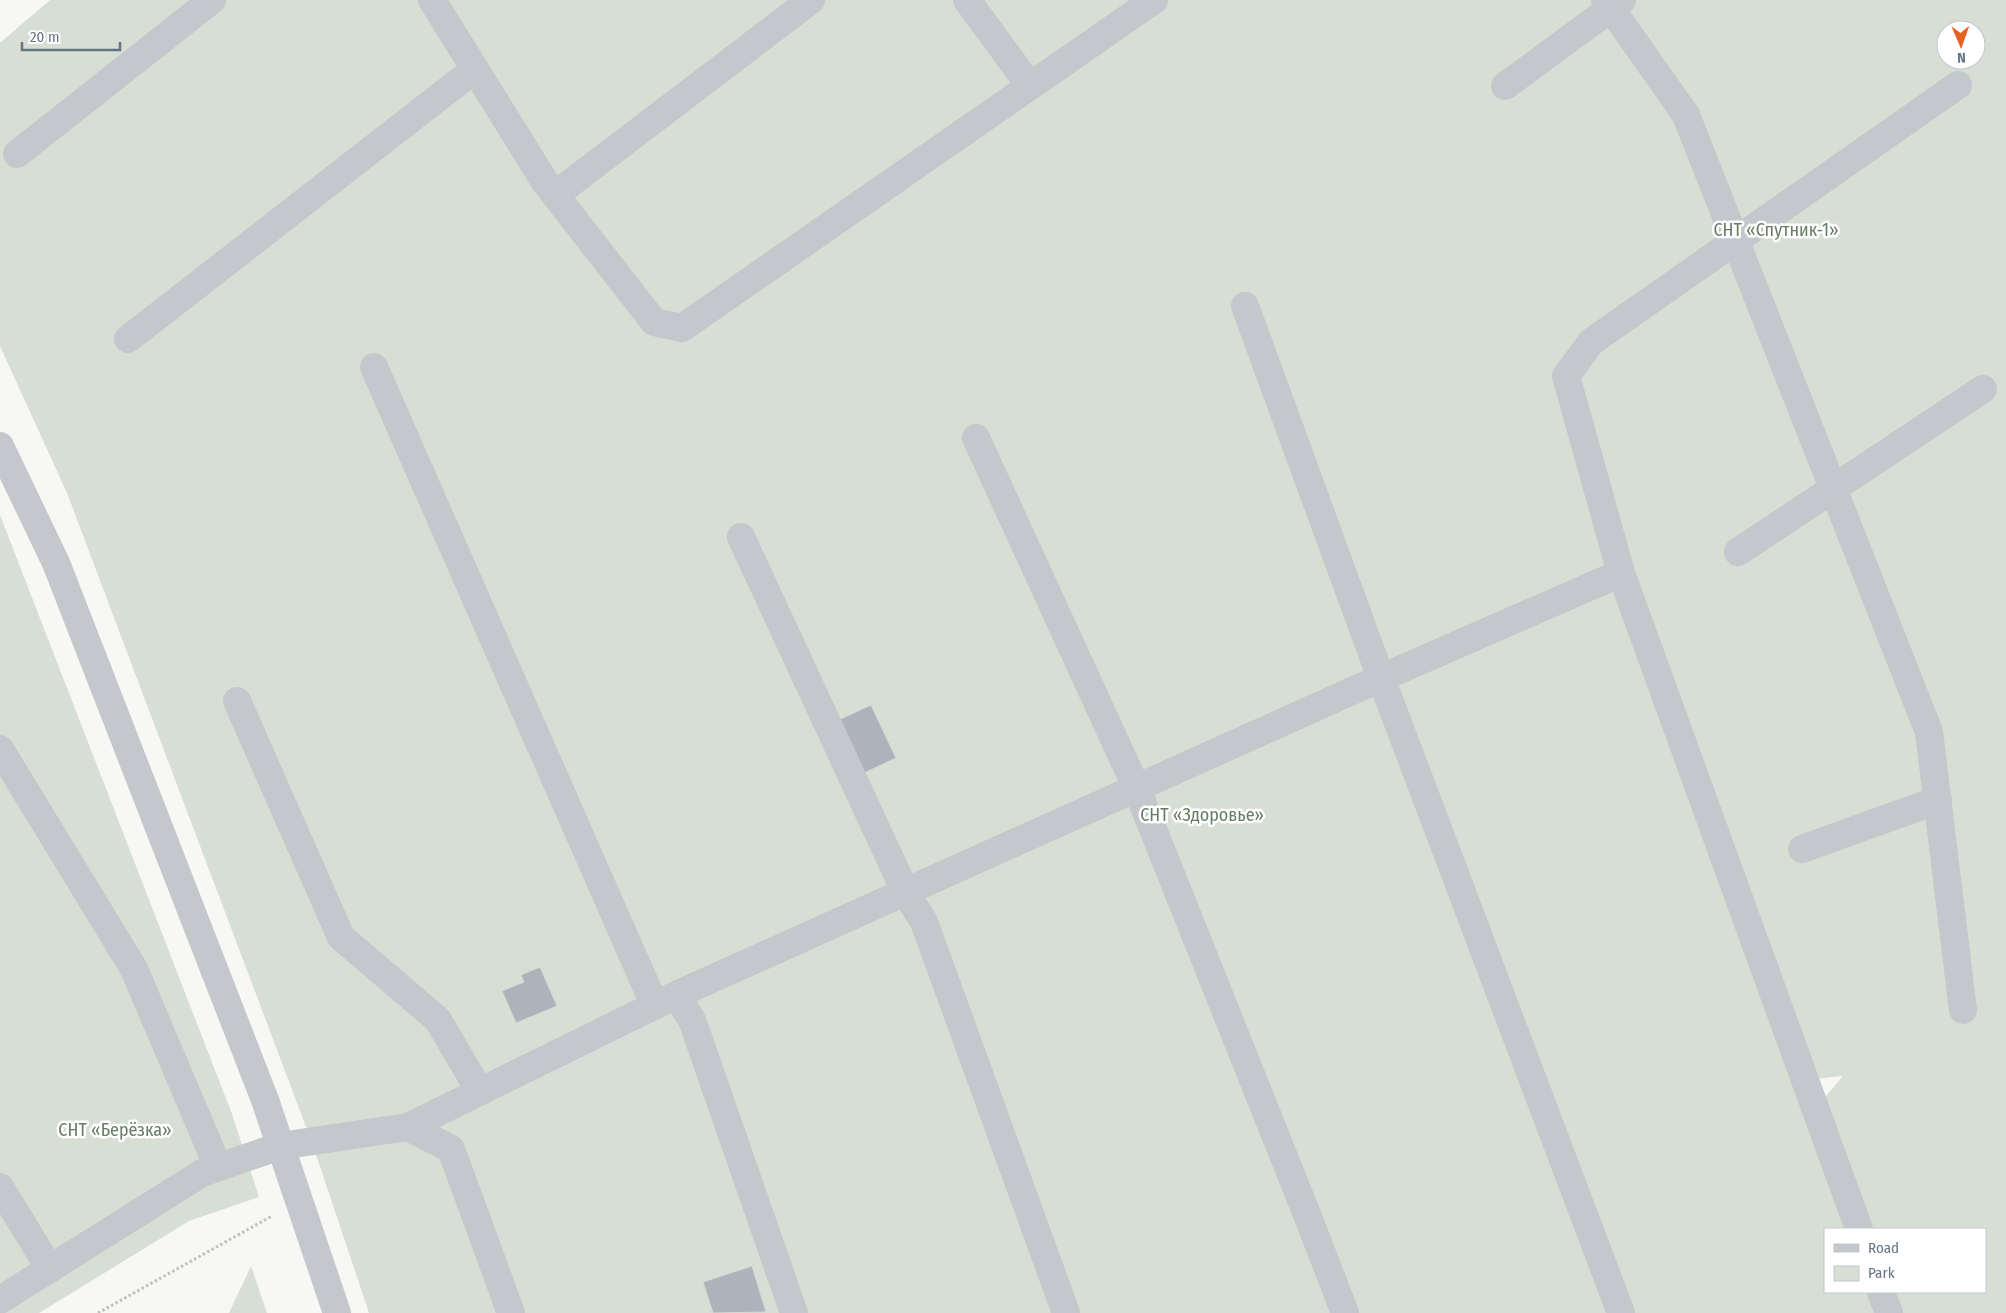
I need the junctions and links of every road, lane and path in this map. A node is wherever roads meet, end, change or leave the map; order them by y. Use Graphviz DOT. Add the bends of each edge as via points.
graph roads {
  1 [pos="212,0"];
  2 [pos="432,0"];
  3 [pos="811,0"];
  4 [pos="966,0"];
  5 [pos="1154,0"];
  6 [pos="1612,3"];
  7 [pos="475,69"];
  8 [pos="1958,85"];
  9 [pos="1030,86"];
  10 [pos="1505,86"];
  11 [pos="17,154"];
  12 [pos="555,195"];
  13 [pos="1736,241"];
  14 [pos="1245,306"];
  15 [pos="128,339"];
  16 [pos="374,367"];
  17 [pos="1983,389"];
  18 [pos="976,438"];
  19 [pos="0,446"];
  20 [pos="1833,487"];
  21 [pos="741,537"];
  22 [pos="1738,552"];
  23 [pos="1621,573"];
  24 [pos="1381,678"];
  25 [pos="238,701"];
  26 [pos="0,749"];
  27 [pos="1136,789"];
  28 [pos="1938,800"];
  29 [pos="1802,849"];
  30 [pos="906,893"];
  31 [pos="666,1000"];
  32 [pos="1963,1010"];
  33 [pos="480,1092"];
  34 [pos="408,1127"];
  35 [pos="280,1146"];
  36 [pos="218,1168"];
  37 [pos="0,1187"];
  38 [pos="299,1201"];
  39 [pos="1859,1228"];
  40 [pos="50,1269"];
  41 [pos="1882,1293"];
  42 [pos="0,1300"];
  43 [pos="98,1313"];
  44 [pos="337,1313"];
  45 [pos="511,1313"];
  46 [pos="794,1313"];
  47 [pos="1066,1313"];
  48 [pos="1345,1313"];
  49 [pos="1621,1313"];
  50 [pos="1889,1313"];
  1 -- 11 [label="street"];
  2 -- 7 [label="street"];
  3 -- 12 [label="street"];
  4 -- 9 [label="street"];
  5 -- 9 [label="street"];
  6 -- 10 [label="street"];
  6 -- 13 [label="street" via="1686,115"];
  7 -- 12 [label="street"];
  7 -- 15 [label="street"];
  8 -- 13 [label="street"];
  9 -- 12 [label="street" via="682,328 654,322"];
  13 -- 20 [label="street"];
  13 -- 23 [label="street" via="1591,342 1566,376"];
  14 -- 24 [label="street"];
  16 -- 31 [label="street"];
  17 -- 20 [label="street"];
  18 -- 27 [label="street"];
  19 -- 35 [label="street" via="56,562"];
  20 -- 22 [label="street"];
  20 -- 28 [label="street" via="1929,732"];
  21 -- 30 [label="street"];
  23 -- 24 [label="street"];
  23 -- 39 [label="street"];
  24 -- 27 [label="street"];
  24 -- 49 [label="street"];
  25 -- 33 [label="street" via="341,938 438,1020"];
  26 -- 36 [label="street" via="134,969"];
  27 -- 30 [label="street"];
  27 -- 48 [label="street"];
  28 -- 29 [label="street"];
  28 -- 32 [label="street"];
  30 -- 31 [label="street"];
  30 -- 47 [label="street" via="924,922"];
  31 -- 33 [label="street"];
  31 -- 46 [label="street" via="692,1020"];
  33 -- 34 [label="street"];
  34 -- 35 [label="street"];
  34 -- 45 [label="street" via="452,1150"];
  35 -- 36 [label="street"];
  35 -- 38 [label="street"];
  36 -- 40 [label="street" via="202,1174"];
  37 -- 40 [label="street"];
  38 -- 43 [label="path"];
  38 -- 44 [label="street"];
  40 -- 42 [label="street"];
  41 -- 50 [label="street"];
}
